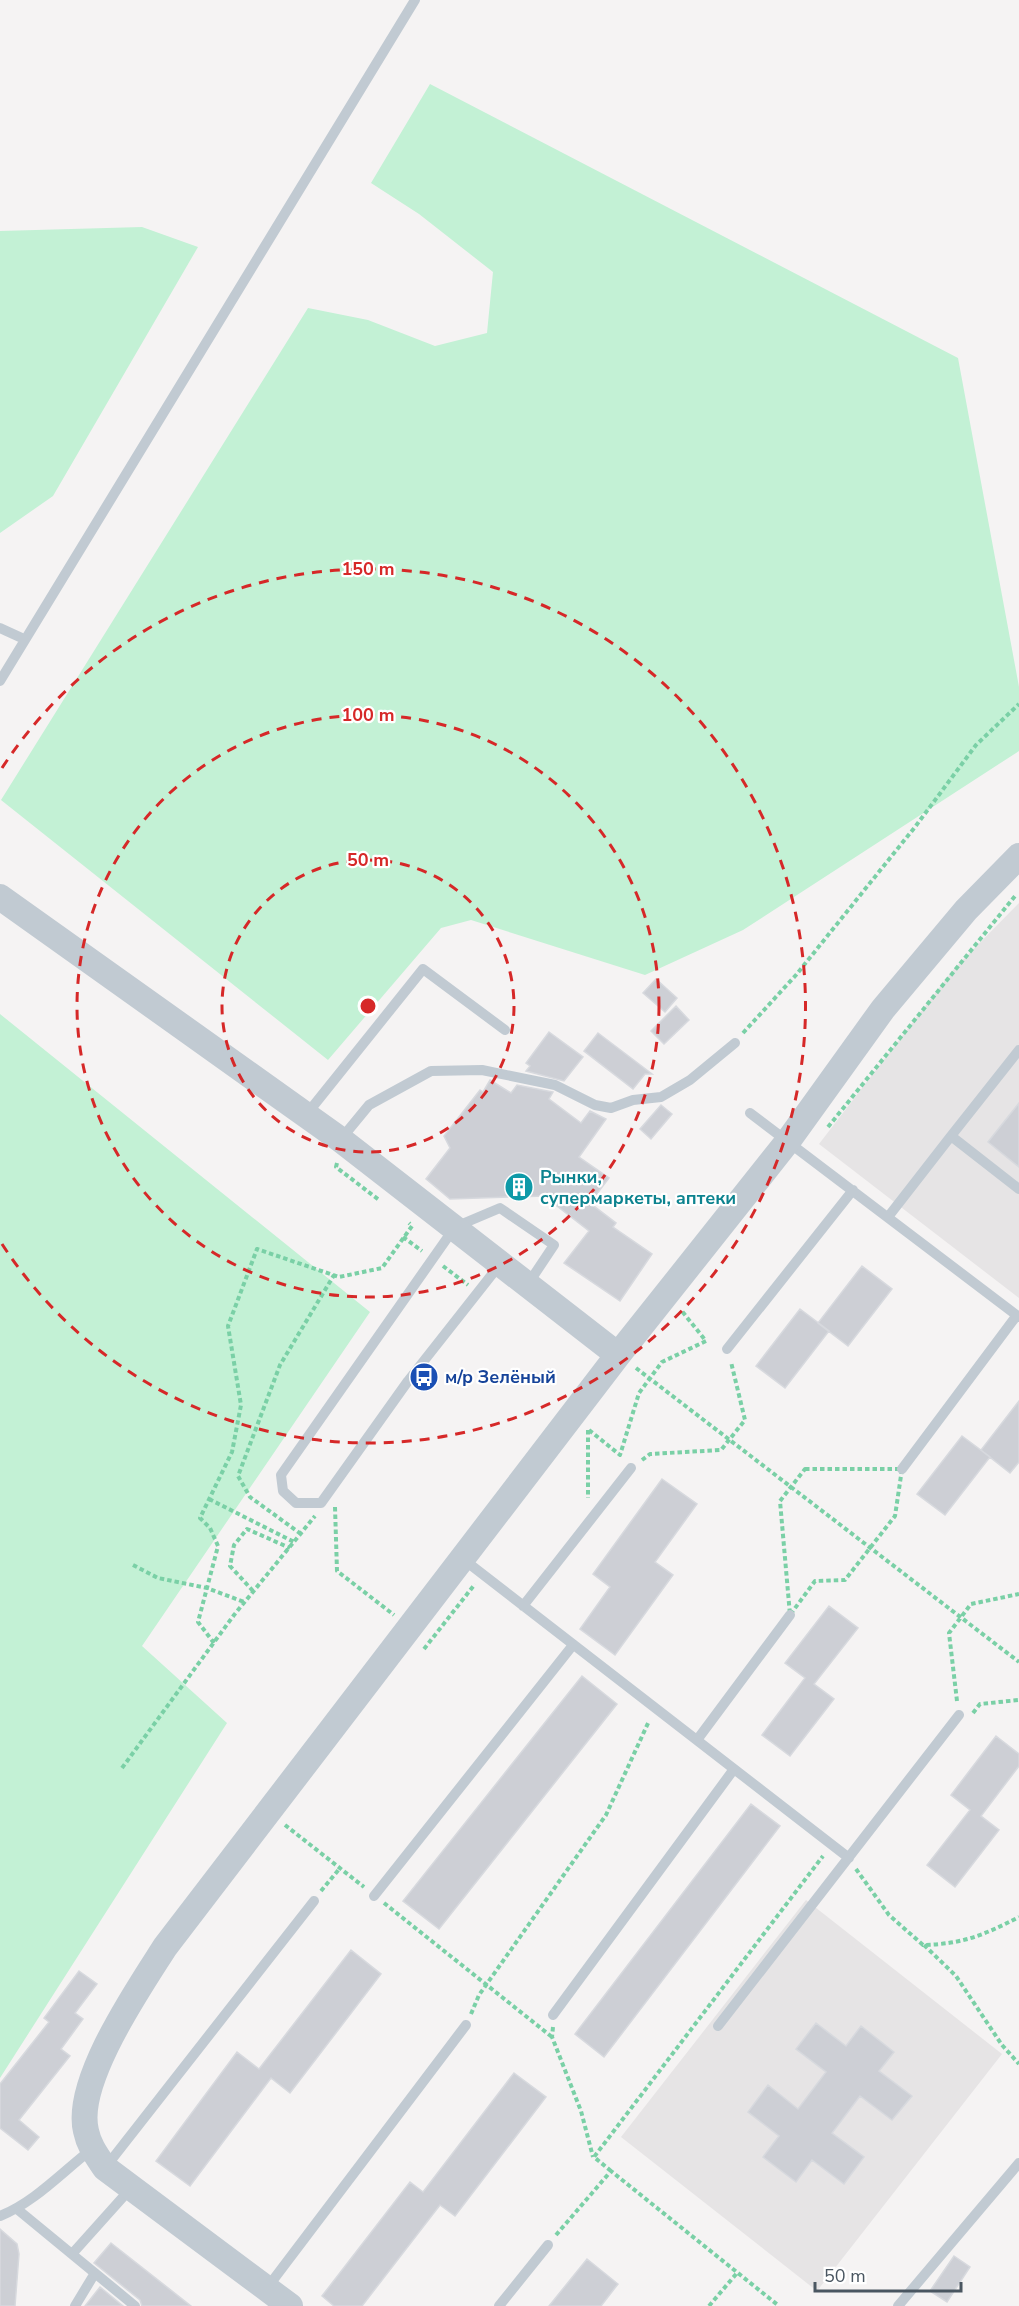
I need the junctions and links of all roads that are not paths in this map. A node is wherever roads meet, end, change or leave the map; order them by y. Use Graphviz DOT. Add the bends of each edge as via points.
graph roads {
  1 [pos="415,0"];
  2 [pos="0,628"];
  3 [pos="24,639"];
  4 [pos="0,681"];
  5 [pos="1019,856"];
  6 [pos="0,897"];
  7 [pos="505,1030"];
  8 [pos="735,1043"];
  9 [pos="1019,1050"];
  10 [pos="750,1113"];
  11 [pos="306,1115"];
  12 [pos="951,1136"];
  13 [pos="341,1140"];
  14 [pos="788,1141"];
  15 [pos="1019,1189"];
  16 [pos="853,1190"];
  17 [pos="888,1217"];
  18 [pos="455,1227"];
  19 [pos="501,1263"];
  20 [pos="528,1284"];
  21 [pos="1018,1316"];
  22 [pos="727,1349"];
  23 [pos="618,1355"];
  24 [pos="631,1468"];
  25 [pos="902,1469"];
  26 [pos="463,1559"];
  27 [pos="523,1606"];
  28 [pos="790,1615"];
  29 [pos="573,1645"];
  30 [pos="959,1715"];
  31 [pos="697,1740"];
  32 [pos="734,1770"];
  33 [pos="849,1858"];
  34 [pos="374,1896"];
  35 [pos="314,1901"];
  36 [pos="553,2015"];
  37 [pos="466,2025"];
  38 [pos="718,2026"];
  39 [pos="98,2159"];
  40 [pos="1019,2163"];
  41 [pos="133,2187"];
  42 [pos="17,2209"];
  43 [pos="0,2215"];
  44 [pos="548,2245"];
  45 [pos="72,2254"];
  46 [pos="95,2273"];
  47 [pos="267,2288"];
  48 [pos="75,2306"];
  49 [pos="135,2306"];
  50 [pos="291,2306"];
  51 [pos="499,2306"];
  52 [pos="898,2306"];
  1 -- 3 [label="lane"];
  2 -- 3 [label="lane"];
  3 -- 4 [label="lane"];
  5 -- 14 [label="street" via="966,910 883,1010"];
  6 -- 11 [label="street"];
  7 -- 11 [label="lane" via="423,969"];
  8 -- 13 [label="lane" via="662,1097 633,1100 611,1108 595,1105 555,1085 492,1072 431,1071 369,1105"];
  9 -- 12 [label="lane"];
  10 -- 14 [label="lane"];
  11 -- 13 [label="street"];
  12 -- 15 [label="lane"];
  12 -- 17 [label="lane"];
  13 -- 18 [label="street"];
  14 -- 16 [label="lane"];
  14 -- 23 [label="street"];
  16 -- 17 [label="lane"];
  16 -- 22 [label="lane"];
  17 -- 21 [label="lane"];
  18 -- 19 [label="street"];
  18 -- 19 [label="lane" via="281,1475 283,1491 296,1503 321,1503"];
  18 -- 20 [label="lane" via="500,1208 554,1245"];
  19 -- 20 [label="street"];
  20 -- 23 [label="street"];
  21 -- 25 [label="lane"];
  23 -- 26 [label="street" via="580,1423"];
  24 -- 27 [label="lane"];
  26 -- 27 [label="lane"];
  26 -- 39 [label="street" via="165,1947 111,2038 86,2096 85,2129"];
  27 -- 29 [label="lane"];
  28 -- 31 [label="lane"];
  29 -- 31 [label="lane"];
  29 -- 34 [label="lane"];
  30 -- 33 [label="lane"];
  31 -- 32 [label="lane"];
  32 -- 33 [label="lane"];
  32 -- 36 [label="lane"];
  33 -- 38 [label="lane"];
  35 -- 39 [label="lane"];
  37 -- 47 [label="lane"];
  39 -- 41 [label="street"];
  39 -- 42 [label="lane"];
  40 -- 52 [label="lane"];
  41 -- 45 [label="lane"];
  41 -- 47 [label="street"];
  42 -- 43 [label="lane"];
  42 -- 45 [label="lane"];
  44 -- 51 [label="lane"];
  45 -- 46 [label="lane"];
  46 -- 48 [label="lane"];
  46 -- 49 [label="lane"];
  47 -- 50 [label="street"];
}
